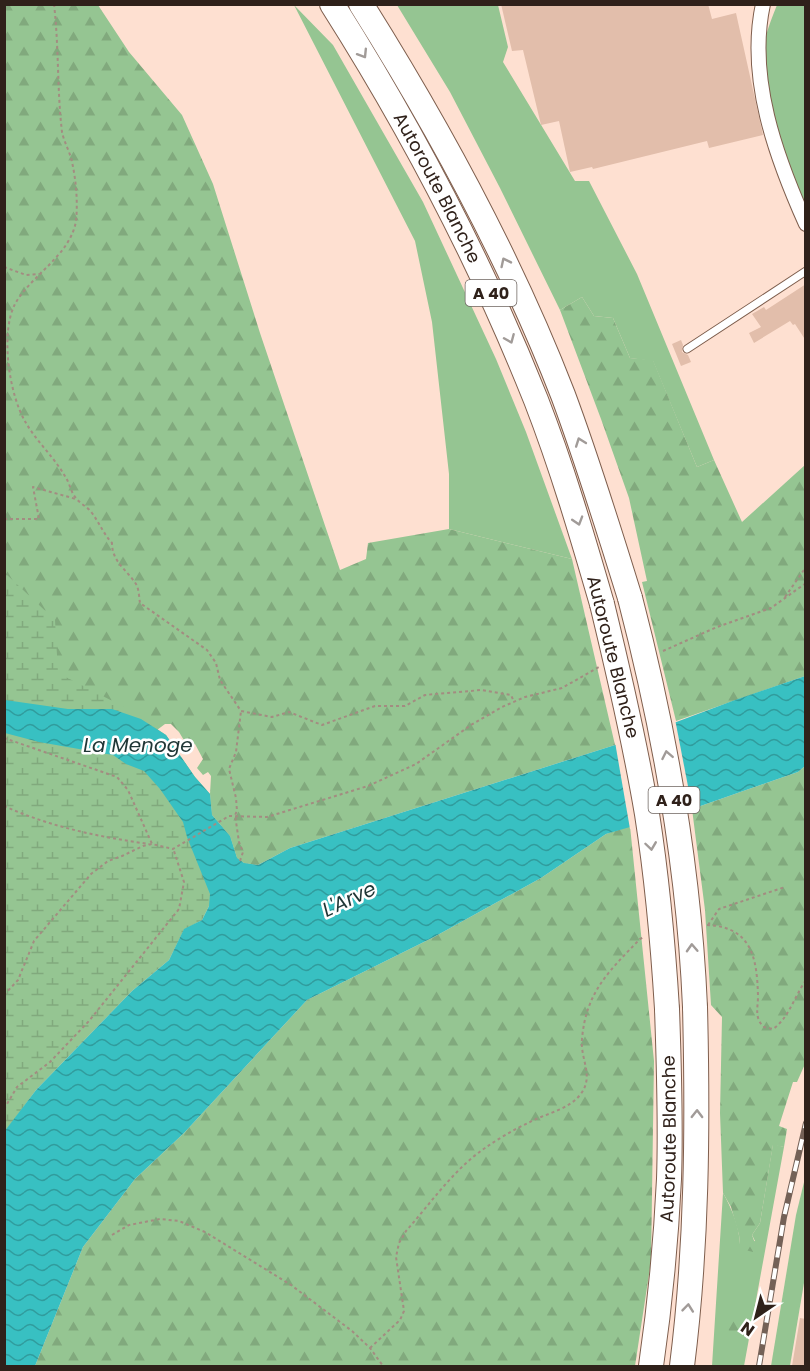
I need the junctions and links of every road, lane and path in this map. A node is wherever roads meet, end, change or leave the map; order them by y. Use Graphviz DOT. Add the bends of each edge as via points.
graph roads {
  1 [pos="54,4"];
  2 [pos="332,4"];
  3 [pos="361,4"];
  4 [pos="763,4"];
  5 [pos="806,224"];
  6 [pos="4,267"];
  7 [pos="806,271"];
  8 [pos="39,274"];
  9 [pos="687,349"];
  10 [pos="76,499"];
  11 [pos="4,519"];
  12 [pos="806,567"];
  13 [pos="806,583"];
  14 [pos="784,598"];
  15 [pos="655,652"];
  16 [pos="600,667"];
  17 [pos="514,702"];
  18 [pos="241,711"];
  19 [pos="4,738"];
  20 [pos="4,806"];
  21 [pos="234,816"];
  22 [pos="152,844"];
  23 [pos="173,849"];
  24 [pos="240,861"];
  25 [pos="785,887"];
  26 [pos="640,939"];
  27 [pos="806,980"];
  28 [pos="4,995"];
  29 [pos="4,1109"];
  30 [pos="112,1235"];
  31 [pos="370,1348"];
  32 [pos="382,1366"];
  33 [pos="651,1366"];
  34 [pos="681,1366"];
  1 -- 8 [label="path" via="63,134 72,161 76,220 72,235"];
  2 -- 33 [label="highway, Autoroute Blanche / A 40, one-way, bridge" via="457,222 536,401 602,604 632,732 663,946 670,1100 662,1286"];
  34 -- 3 [label="highway, Autoroute Blanche / A 40, one-way, bridge" via="696,1180 695,1007 692,942 674,798 650,673 583,450 511,273 442,140"];
  4 -- 5 [label="street" via="758,35 767,112 779,158"];
  6 -- 8 [label="path" via="26,275"];
  7 -- 9 [label="lane"];
  8 -- 10 [label="path" via="9,317 7,352 11,379 16,404 26,423 66,477"];
  10 -- 11 [label="path" via="33,487 39,519"];
  10 -- 18 [label="path" via="92,512 112,543 117,562 137,586 140,603 207,650 216,663 220,680"];
  12 -- 14 [label="path"];
  13 -- 14 [label="path"];
  14 -- 15 [label="path" via="771,608"];
  16 -- 17 [label="path" via="562,688"];
  17 -- 18 [label="path" via="511,695 481,690 425,695 405,706 375,706 322,724 289,712 272,717"];
  17 -- 21 [label="path" via="471,725 416,764 368,786 267,817"];
  18 -- 21 [label="path" via="236,752 229,769 236,798"];
  19 -- 22 [label="path" via="117,777 128,790"];
  20 -- 22 [label="path" via="28,817 98,836"];
  21 -- 23 [label="path"];
  21 -- 24 [label="path" via="243,852"];
  22 -- 23 [label="path"];
  22 -- 28 [label="path" via="108,861 91,874 34,941 18,980"];
  23 -- 29 [label="path" via="184,882 178,909 89,1021 50,1062 17,1087"];
  25 -- 27 [label="path" via="719,909 710,925 734,931 751,950 757,1018 764,1027 772,1029 778,1025"];
  26 -- 31 [label="path" via="609,970 586,1014 582,1041 588,1081 585,1089 568,1106 528,1122 484,1148 406,1231 396,1257 404,1311"];
  30 -- 31 [label="path" via="129,1225 160,1219 179,1221 205,1232 291,1285"];
  31 -- 32 [label="path"];
}
